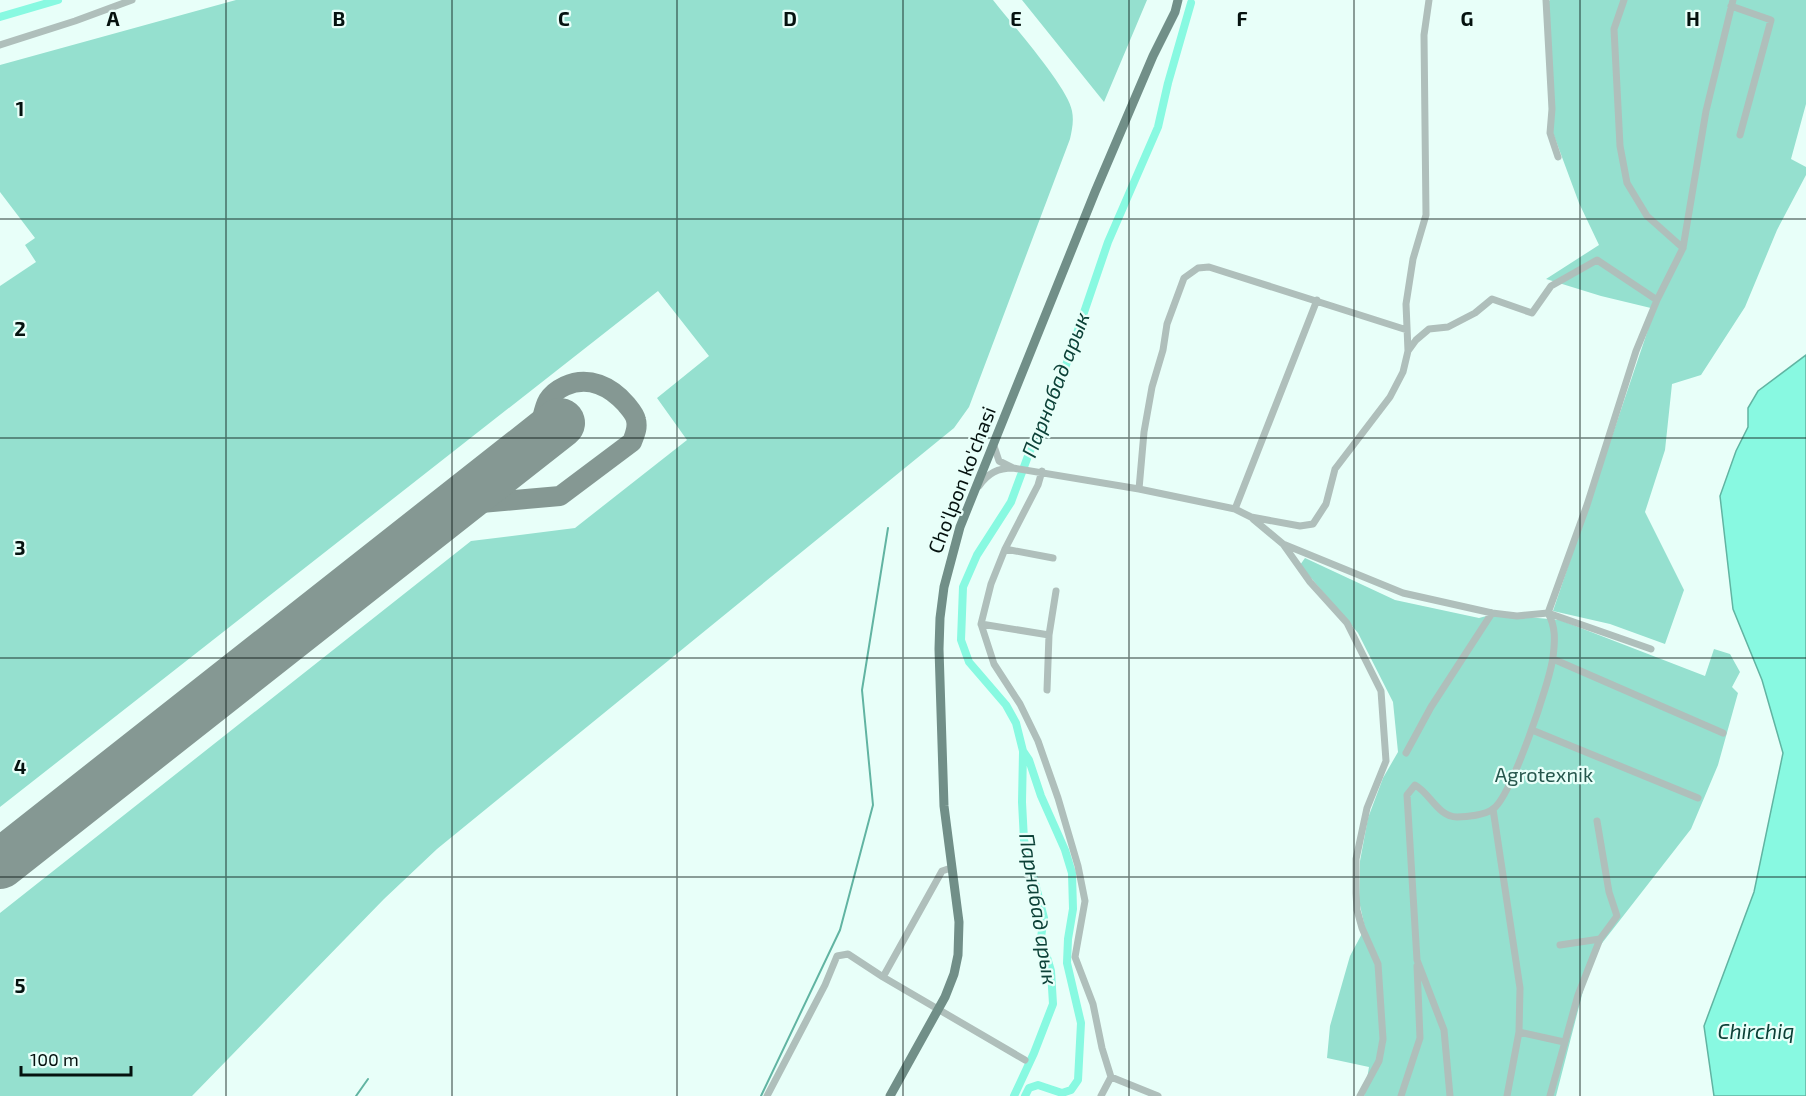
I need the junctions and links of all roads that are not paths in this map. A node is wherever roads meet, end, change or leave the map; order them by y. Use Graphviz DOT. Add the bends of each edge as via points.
graph roads {
  1 [pos="132,0"];
  2 [pos="1178,0"];
  3 [pos="1429,0"];
  4 [pos="1546,0"];
  5 [pos="1624,0"];
  6 [pos="1732,3"];
  7 [pos="0,45"];
  8 [pos="1740,135"];
  9 [pos="1558,158"];
  10 [pos="1683,248"];
  11 [pos="1317,300"];
  12 [pos="1657,300"];
  13 [pos="1407,330"];
  14 [pos="1408,351"];
  15 [pos="996,438"];
  16 [pos="1013,468"];
  17 [pos="1038,471"];
  18 [pos="1139,489"];
  19 [pos="973,495"];
  20 [pos="1235,509"];
  21 [pos="1251,517"];
  22 [pos="1283,544"];
  23 [pos="1005,549"];
  24 [pos="1053,558"];
  25 [pos="1056,591"];
  26 [pos="1548,613"];
  27 [pos="1492,614"];
  28 [pos="981,624"];
  29 [pos="1049,635"];
  30 [pos="1651,649"];
  31 [pos="1553,659"];
  32 [pos="1047,690"];
  33 [pos="1532,730"];
  34 [pos="1723,733"];
  35 [pos="1406,753"];
  36 [pos="1698,798"];
  37 [pos="1493,809"];
  38 [pos="1597,821"];
  39 [pos="951,868"];
  40 [pos="1600,939"];
  41 [pos="1560,945"];
  42 [pos="1417,960"];
  43 [pos="883,977"];
  44 [pos="939,1008"];
  45 [pos="1519,1032"];
  46 [pos="1564,1042"];
  47 [pos="1024,1060"];
  48 [pos="1111,1077"];
  49 [pos="767,1096"];
  50 [pos="890,1096"];
  51 [pos="1101,1096"];
  52 [pos="1158,1096"];
  53 [pos="1360,1096"];
  54 [pos="1401,1096"];
  55 [pos="1450,1096"];
  56 [pos="1507,1096"];
  57 [pos="1550,1096"];
  1 -- 7 [label="street"];
  2 -- 15 [label="main road, Cho'lpon ko'chasi"];
  3 -- 13 [label="street" via="1424,35 1426,215 1413,259 1406,304"];
  4 -- 9 [label="street" via="1550,133"];
  5 -- 10 [label="street" via="1614,29 1620,146 1627,183 1647,216"];
  6 -- 8 [label="street" via="1771,21"];
  6 -- 10 [label="street" via="1706,111"];
  10 -- 12 [label="street"];
  11 -- 13 [label="street"];
  11 -- 18 [label="street" via="1209,267 1198,268 1184,278 1167,324 1152,387"];
  11 -- 20 [label="street"];
  12 -- 14 [label="street" via="1597,260 1551,286 1532,313 1492,299 1449,327 1429,329"];
  12 -- 26 [label="street" via="1636,351"];
  13 -- 14 [label="street"];
  14 -- 21 [label="street" via="1390,397 1335,469 1326,504 1313,524 1300,526"];
  15 -- 16 [label="street" via="994,450 999,461"];
  15 -- 19 [label="main road, Cho'lpon ko'chasi"];
  16 -- 17 [label="street"];
  16 -- 19 [label="street" via="987,475"];
  17 -- 18 [label="street"];
  17 -- 23 [label="street" via="1038,485"];
  18 -- 20 [label="street"];
  19 -- 39 [label="main road, Cho'lpon ko'chasi" via="951,557 940,618 944,806"];
  20 -- 21 [label="street"];
  21 -- 22 [label="street"];
  22 -- 27 [label="street" via="1403,594"];
  22 -- 53 [label="street" via="1347,623 1381,691 1386,761 1367,808 1356,859 1356,893 1362,927 1378,964 1383,1039 1379,1061"];
  23 -- 24 [label="street"];
  23 -- 28 [label="street"];
  25 -- 29 [label="street"];
  26 -- 27 [label="street"];
  26 -- 30 [label="street"];
  26 -- 31 [label="street" via="1555,627"];
  27 -- 35 [label="street"];
  28 -- 29 [label="street"];
  28 -- 48 [label="street" via="994,664 1038,741 1078,866 1085,901 1075,957 1093,1004"];
  29 -- 32 [label="street"];
  31 -- 33 [label="street"];
  31 -- 34 [label="street"];
  33 -- 36 [label="street"];
  33 -- 37 [label="street" via="1504,795"];
  37 -- 42 [label="street" via="1456,818 1447,815 1415,785 1407,795"];
  37 -- 45 [label="street" via="1520,988"];
  38 -- 40 [label="street" via="1617,916"];
  39 -- 43 [label="street" via="942,871"];
  39 -- 44 [label="main road, Cho'lpon ko'chasi" via="959,948 952,980"];
  40 -- 41 [label="street"];
  40 -- 46 [label="street"];
  42 -- 54 [label="street" via="1420,1038"];
  42 -- 55 [label="street" via="1444,1030"];
  43 -- 44 [label="street"];
  43 -- 49 [label="street" via="848,954 837,956"];
  44 -- 47 [label="street"];
  44 -- 50 [label="main road, Cho'lpon ko'chasi"];
  45 -- 46 [label="street"];
  45 -- 56 [label="street"];
  46 -- 57 [label="street"];
  48 -- 51 [label="street"];
  48 -- 52 [label="street"];
}
